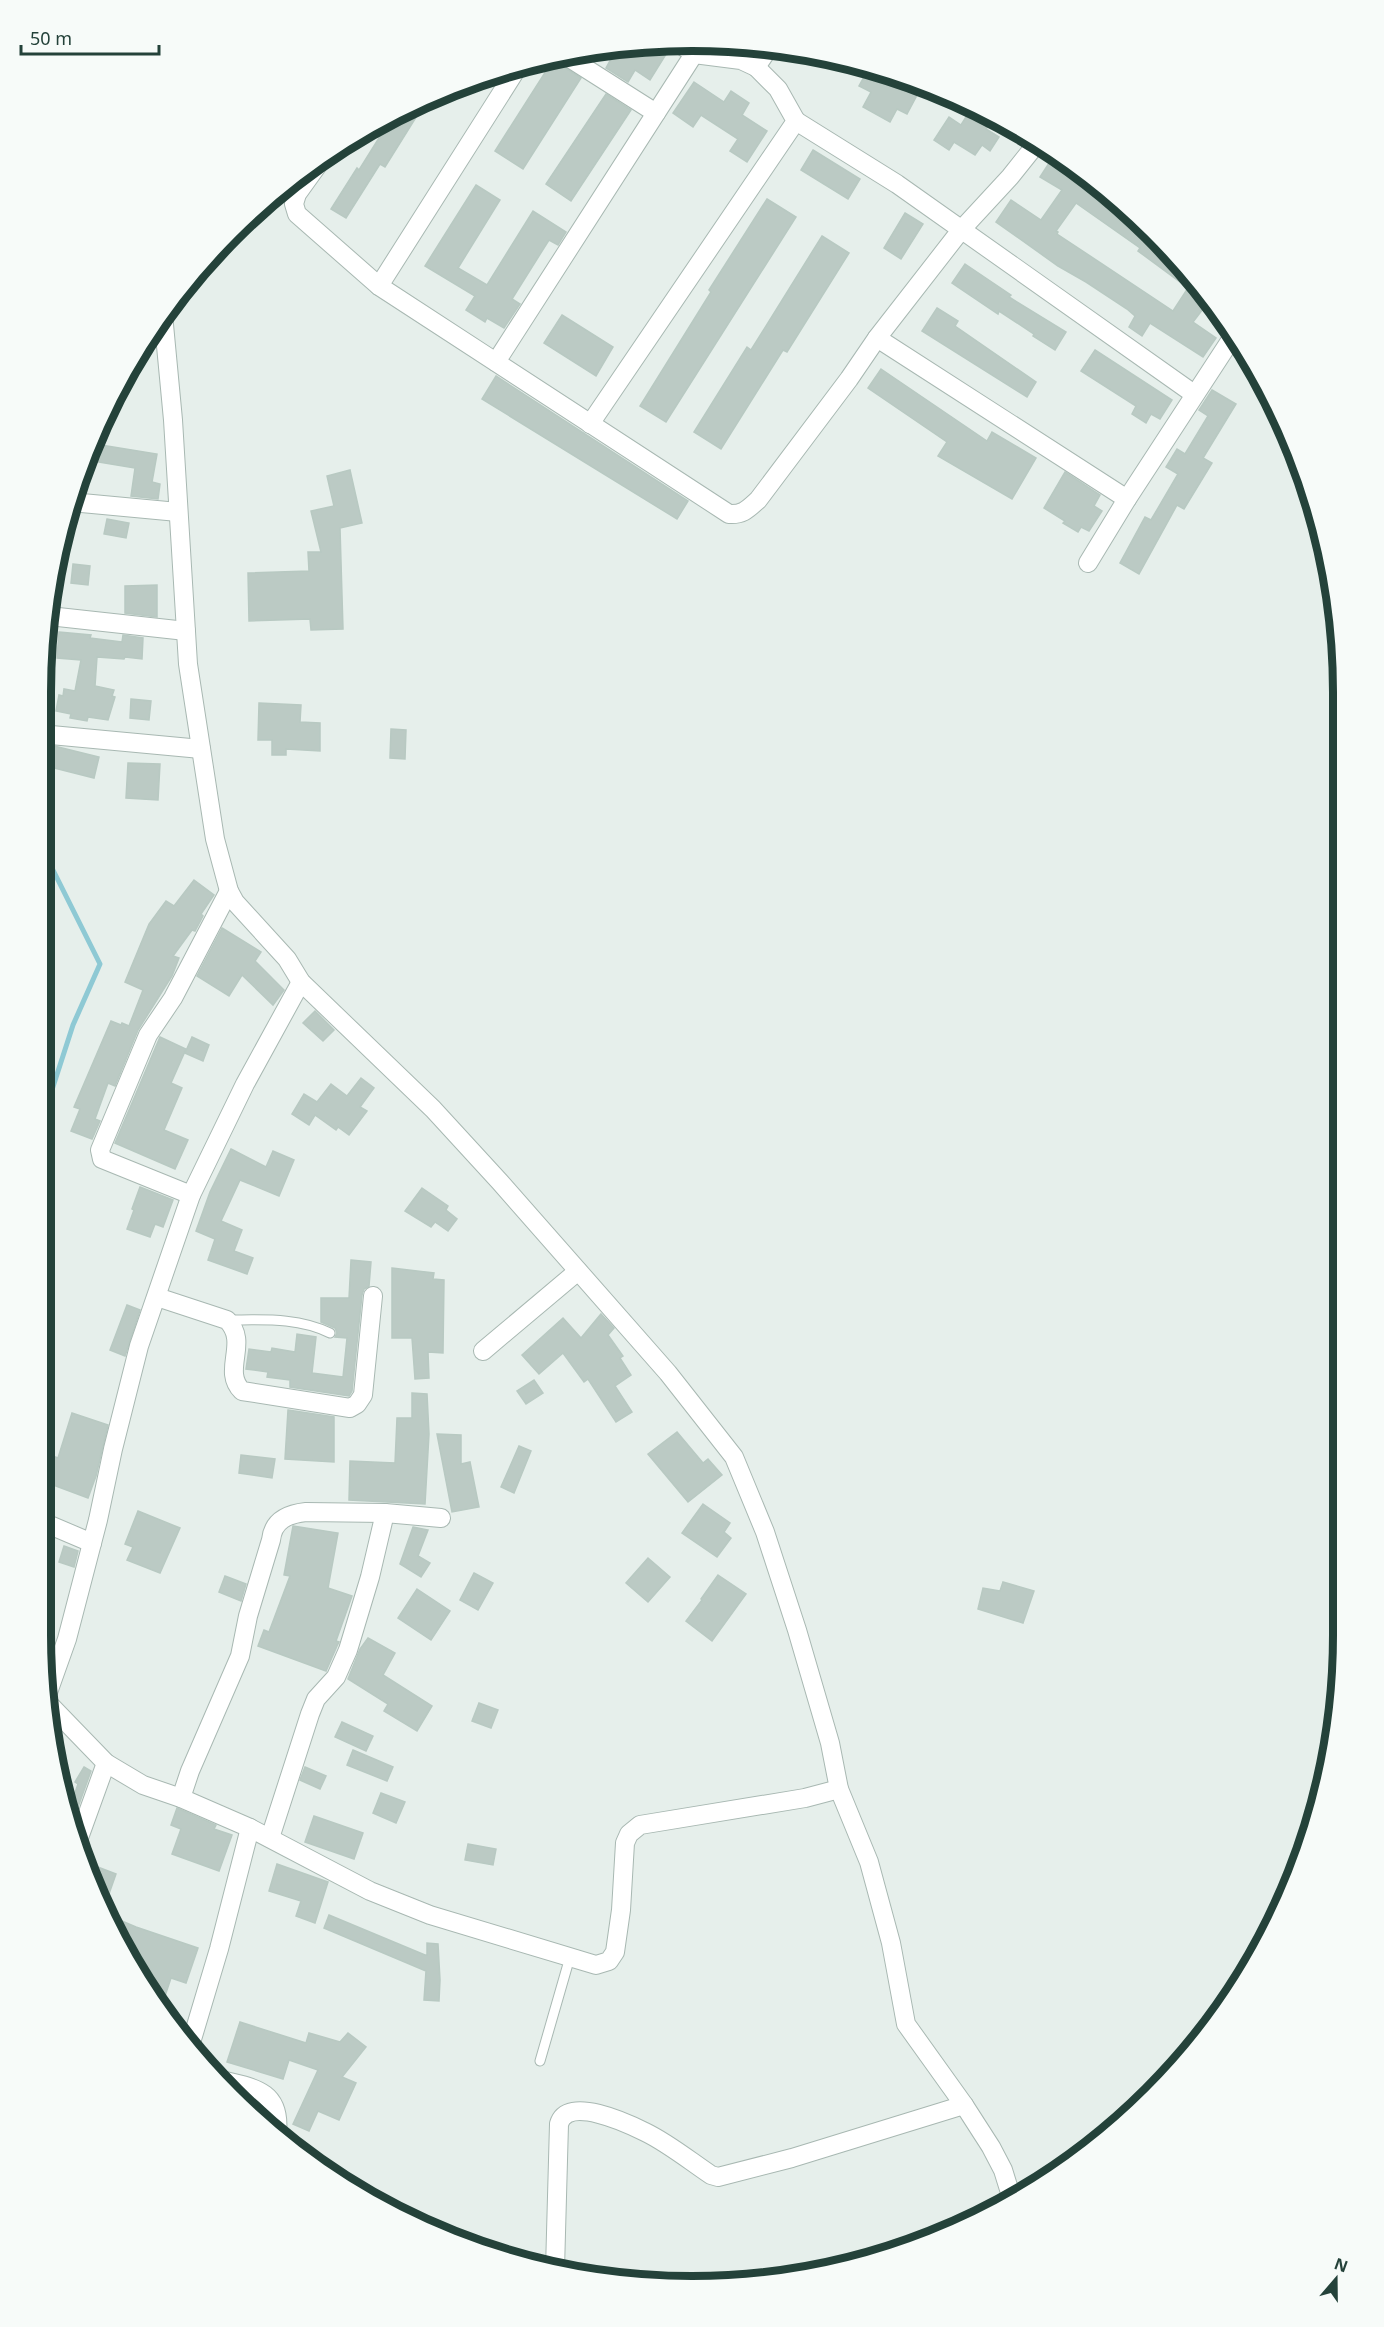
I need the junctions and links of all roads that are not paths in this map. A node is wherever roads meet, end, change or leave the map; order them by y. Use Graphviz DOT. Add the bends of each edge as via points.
graph roads {
  1 [pos="690,51"];
  2 [pos="694,54"];
  3 [pos="764,55"];
  4 [pos="575,62"];
  5 [pos="756,67"];
  6 [pos="511,77"];
  7 [pos="656,113"];
  8 [pos="796,121"];
  9 [pos="1032,149"];
  10 [pos="308,179"];
  11 [pos="961,230"];
  12 [pos="379,286"];
  13 [pos="164,328"];
  14 [pos="877,338"];
  15 [pos="1229,342"];
  16 [pos="496,362"];
  17 [pos="1194,394"];
  18 [pos="590,424"];
  19 [pos="1127,499"];
  20 [pos="80,503"];
  21 [pos="178,512"];
  22 [pos="1088,563"];
  23 [pos="58,617"];
  24 [pos="186,631"];
  25 [pos="51,735"];
  26 [pos="201,749"];
  27 [pos="229,891"];
  28 [pos="301,982"];
  29 [pos="191,1196"];
  30 [pos="578,1270"];
  31 [pos="373,1296"];
  32 [pos="158,1297"];
  33 [pos="227,1320"];
  34 [pos="330,1333"];
  35 [pos="483,1351"];
  36 [pos="385,1513"];
  37 [pos="441,1518"];
  38 [pos="51,1526"];
  39 [pos="92,1543"];
  40 [pos="52,1681"];
  41 [pos="55,1709"];
  42 [pos="106,1763"];
  43 [pos="839,1789"];
  44 [pos="181,1798"];
  45 [pos="250,1828"];
  46 [pos="82,1830"];
  47 [pos="270,1838"];
  48 [pos="570,1957"];
  49 [pos="193,2037"];
  50 [pos="540,2061"];
  51 [pos="234,2083"];
  52 [pos="964,2105"];
  53 [pos="278,2124"];
  54 [pos="1010,2191"];
  55 [pos="555,2261"];
  1 -- 2 [label="street"];
  2 -- 5 [label="street" via="741,60"];
  2 -- 7 [label="street"];
  3 -- 5 [label="street"];
  4 -- 7 [label="street"];
  5 -- 8 [label="street" via="778,89"];
  6 -- 12 [label="street"];
  7 -- 16 [label="street"];
  8 -- 11 [label="street" via="897,184"];
  8 -- 18 [label="street"];
  9 -- 11 [label="street"];
  10 -- 12 [label="street" via="297,194 297,214"];
  11 -- 14 [label="street"];
  11 -- 17 [label="street"];
  12 -- 16 [label="street"];
  13 -- 21 [label="street"];
  14 -- 18 [label="street" via="758,500 743,513 729,514"];
  14 -- 19 [label="street"];
  15 -- 17 [label="street"];
  16 -- 18 [label="street"];
  17 -- 19 [label="street"];
  19 -- 22 [label="street"];
  20 -- 21 [label="street"];
  21 -- 24 [label="street"];
  23 -- 24 [label="street"];
  24 -- 26 [label="street"];
  25 -- 26 [label="street"];
  26 -- 27 [label="street" via="215,839"];
  27 -- 28 [label="street" via="235,903 287,959"];
  27 -- 29 [label="street" via="173,998 147,1035 100,1150 102,1159"];
  28 -- 29 [label="street" via="245,1084"];
  28 -- 30 [label="street" via="432,1109"];
  29 -- 32 [label="street"];
  30 -- 35 [label="street"];
  30 -- 43 [label="street" via="668,1373 734,1457 765,1532 797,1630 830,1743"];
  31 -- 33 [label="street" via="363,1395 350,1408 242,1391 233,1377 235,1328"];
  32 -- 33 [label="street"];
  32 -- 39 [label="street" via="139,1346"];
  33 -- 34 [label="lane" via="281,1319"];
  36 -- 37 [label="street"];
  36 -- 44 [label="street" via="293,1513 272,1530 240,1656"];
  36 -- 47 [label="street" via="348,1650 336,1677 316,1699"];
  38 -- 39 [label="street"];
  39 -- 40 [label="street" via="68,1639"];
  41 -- 42 [label="street"];
  42 -- 44 [label="street" via="143,1785"];
  42 -- 46 [label="street"];
  43 -- 48 [label="street" via="640,1825 629,1833 625,1843 615,1952 609,1961 596,1965"];
  43 -- 52 [label="street" via="869,1863 891,1943 906,2024"];
  44 -- 45 [label="street"];
  45 -- 47 [label="street"];
  45 -- 49 [label="street"];
  47 -- 48 [label="street" via="370,1891 420,1911"];
  48 -- 50 [label="lane"];
  51 -- 53 [label="street" via="265,2093 275,2107"];
  52 -- 54 [label="street" via="1003,2170"];
  52 -- 55 [label="street" via="718,2177 646,2132 598,2114 577,2110 565,2114 559,2124"];
}
